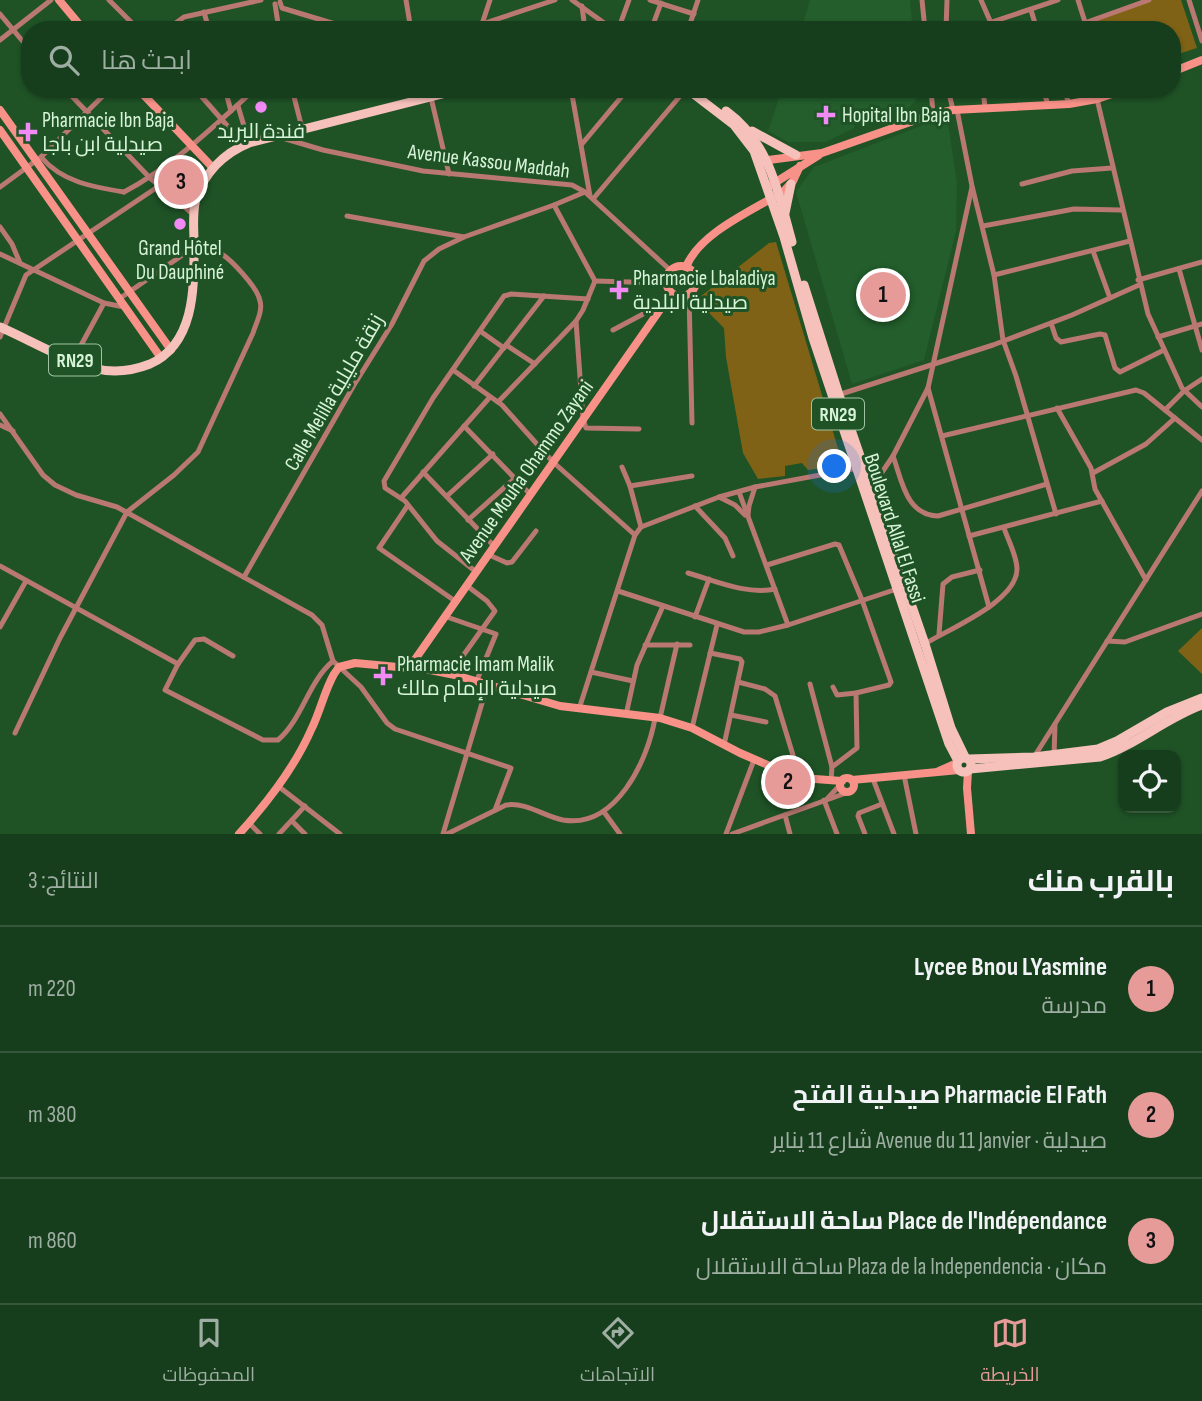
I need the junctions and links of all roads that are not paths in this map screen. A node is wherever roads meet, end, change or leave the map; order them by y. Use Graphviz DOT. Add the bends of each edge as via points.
graph roads {
  1 [pos="51,0"];
  2 [pos="71,0"];
  3 [pos="109,0"];
  4 [pos="261,0"];
  5 [pos="406,0"];
  6 [pos="491,0"];
  7 [pos="555,0"];
  8 [pos="572,0"];
  9 [pos="629,0"];
  10 [pos="650,0"];
  11 [pos="698,0"];
  12 [pos="922,0"];
  13 [pos="947,0"];
  14 [pos="981,0"];
  15 [pos="1058,0"];
  16 [pos="1078,0"];
  17 [pos="1149,0"];
  18 [pos="1189,0"];
  19 [pos="277,2"];
  20 [pos="61,3"];
  21 [pos="666,3"];
  22 [pos="582,6"];
  23 [pos="1034,6"];
  24 [pos="204,12"];
  25 [pos="0,14"];
  26 [pos="694,14"];
  27 [pos="25,21"];
  28 [pos="77,21"];
  29 [pos="130,21"];
  30 [pos="178,21"];
  31 [pos="206,21"];
  32 [pos="278,21"];
  33 [pos="325,21"];
  34 [pos="410,21"];
  35 [pos="485,21"];
  36 [pos="499,21"];
  37 [pos="584,21"];
  38 [pos="603,21"];
  39 [pos="620,21"];
  40 [pos="656,21"];
  41 [pos="691,21"];
  42 [pos="924,21"];
  43 [pos="946,21"];
  44 [pos="987,21"];
  45 [pos="1000,21"];
  46 [pos="1085,21"];
  47 [pos="1088,21"];
  48 [pos="21,24"];
  49 [pos="13,31"];
  50 [pos="0,40"];
  51 [pos="21,40"];
  52 [pos="1202,41"];
  53 [pos="1202,60"];
  54 [pos="1181,68"];
  55 [pos="74,98"];
  56 [pos="101,98"];
  57 [pos="146,98"];
  58 [pos="203,98"];
  59 [pos="227,98"];
  60 [pos="246,98"];
  61 [pos="294,98"];
  62 [pos="412,98"];
  63 [pos="431,98"];
  64 [pos="573,98"];
  65 [pos="620,98"];
  66 [pos="679,98"];
  67 [pos="699,98"];
  68 [pos="708,98"];
  69 [pos="932,98"];
  70 [pos="951,98"];
  71 [pos="984,98"];
  72 [pos="1046,98"];
  73 [pos="1067,98"];
  74 [pos="1100,98"];
  75 [pos="1097,99"];
  76 [pos="1069,104"];
  77 [pos="1048,105"];
  78 [pos="238,106"];
  79 [pos="985,108"];
  80 [pos="0,110"];
  81 [pos="955,110"];
  82 [pos="231,111"];
  83 [pos="87,112"];
  84 [pos="933,114"];
  85 [pos="222,118"];
  86 [pos="302,128"];
  87 [pos="748,129"];
  88 [pos="0,130"];
  89 [pos="276,136"];
  90 [pos="246,144"];
  91 [pos="582,144"];
  92 [pos="190,145"];
  93 [pos="822,153"];
  94 [pos="796,155"];
  95 [pos="38,159"];
  96 [pos="762,161"];
  97 [pos="800,166"];
  98 [pos="26,167"];
  99 [pos="213,168"];
  100 [pos="1112,168"];
  101 [pos="449,174"];
  102 [pos="150,178"];
  103 [pos="791,184"];
  104 [pos="1023,184"];
  105 [pos="771,185"];
  106 [pos="159,186"];
  107 [pos="972,186"];
  108 [pos="0,187"];
  109 [pos="124,192"];
  110 [pos="590,196"];
  111 [pos="775,197"];
  112 [pos="133,203"];
  113 [pos="554,205"];
  114 [pos="1121,210"];
  115 [pos="194,215"];
  116 [pos="784,215"];
  117 [pos="346,216"];
  118 [pos="983,226"];
  119 [pos="0,227"];
  120 [pos="89,235"];
  121 [pos="464,237"];
  122 [pos="79,241"];
  123 [pos="1130,241"];
  124 [pos="194,247"];
  125 [pos="1093,251"];
  126 [pos="0,254"];
  127 [pos="1202,262"];
  128 [pos="20,263"];
  129 [pos="686,267"];
  130 [pos="1179,269"];
  131 [pos="34,270"];
  132 [pos="670,270"];
  133 [pos="994,275"];
  134 [pos="595,281"];
  135 [pos="1139,282"];
  136 [pos="666,284"];
  137 [pos="129,292"];
  138 [pos="671,294"];
  139 [pos="689,295"];
  140 [pos="544,296"];
  141 [pos="1110,298"];
  142 [pos="588,299"];
  143 [pos="665,302"];
  144 [pos="104,303"];
  145 [pos="122,303"];
  146 [pos="576,321"];
  147 [pos="1051,323"];
  148 [pos="1202,324"];
  149 [pos="1195,326"];
  150 [pos="1,330"];
  151 [pos="613,330"];
  152 [pos="480,331"];
  153 [pos="1158,337"];
  154 [pos="1003,340"];
  155 [pos="505,347"];
  156 [pos="171,350"];
  157 [pos="1164,350"];
  158 [pos="1202,350"];
  159 [pos="73,360"];
  160 [pos="158,360"];
  161 [pos="534,364"];
  162 [pos="933,365"];
  163 [pos="453,370"];
  164 [pos="1202,379"];
  165 [pos="474,386"];
  166 [pos="928,388"];
  167 [pos="1184,391"];
  168 [pos="836,396"];
  169 [pos="490,397"];
  170 [pos="498,402"];
  171 [pos="1202,407"];
  172 [pos="1057,408"];
  173 [pos="1165,410"];
  174 [pos="0,414"];
  175 [pos="1028,417"];
  176 [pos="1175,418"];
  177 [pos="583,419"];
  178 [pos="692,423"];
  179 [pos="0,425"];
  180 [pos="464,426"];
  181 [pos="639,429"];
  182 [pos="13,431"];
  183 [pos="942,436"];
  184 [pos="1202,440"];
  185 [pos="493,454"];
  186 [pos="893,456"];
  187 [pos="553,462"];
  188 [pos="622,467"];
  189 [pos="858,468"];
  190 [pos="423,472"];
  191 [pos="1093,473"];
  192 [pos="692,476"];
  193 [pos="515,478"];
  194 [pos="1047,484"];
  195 [pos="630,485"];
  196 [pos="755,487"];
  197 [pos="869,491"];
  198 [pos="1202,491"];
  199 [pos="739,492"];
  200 [pos="530,494"];
  201 [pos="447,496"];
  202 [pos="719,497"];
  203 [pos="401,498"];
  204 [pos="1102,501"];
  205 [pos="1194,504"];
  206 [pos="408,505"];
  207 [pos="695,506"];
  208 [pos="962,509"];
  209 [pos="1202,509"];
  210 [pos="127,512"];
  211 [pos="1056,514"];
  212 [pos="748,518"];
  213 [pos="468,520"];
  214 [pos="640,527"];
  215 [pos="1004,528"];
  216 [pos="536,531"];
  217 [pos="635,535"];
  218 [pos="970,536"];
  219 [pos="493,545"];
  220 [pos="488,554"];
  221 [pos="733,556"];
  222 [pos="767,565"];
  223 [pos="0,566"];
  224 [pos="980,570"];
  225 [pos="475,572"];
  226 [pos="688,573"];
  227 [pos="244,577"];
  228 [pos="709,579"];
  229 [pos="1146,580"];
  230 [pos="26,581"];
  231 [pos="466,585"];
  232 [pos="775,589"];
  233 [pos="897,589"];
  234 [pos="618,591"];
  235 [pos="862,600"];
  236 [pos="455,601"];
  237 [pos="663,606"];
  238 [pos="989,607"];
  239 [pos="76,608"];
  240 [pos="1202,614"];
  241 [pos="444,616"];
  242 [pos="695,617"];
  243 [pos="718,625"];
  244 [pos="788,625"];
  245 [pos="0,627"];
  246 [pos="483,629"];
  247 [pos="939,634"];
  248 [pos="1107,641"];
  249 [pos="645,645"];
  250 [pos="677,645"];
  251 [pos="690,645"];
  252 [pos="921,646"];
  253 [pos="710,653"];
  254 [pos="233,656"];
  255 [pos="178,664"];
  256 [pos="336,664"];
  257 [pos="409,668"];
  258 [pos="591,672"];
  259 [pos="450,674"];
  260 [pos="477,680"];
  261 [pos="633,681"];
  262 [pos="738,682"];
  263 [pos="488,683"];
  264 [pos="810,684"];
  265 [pos="833,687"];
  266 [pos="856,693"];
  267 [pos="1202,698"];
  268 [pos="1202,705"];
  269 [pos="579,709"];
  270 [pos="626,715"];
  271 [pos="731,715"];
  272 [pos="658,718"];
  273 [pos="766,722"];
  274 [pos="1055,724"];
  275 [pos="692,728"];
  276 [pos="15,733"];
  277 [pos="724,745"];
  278 [pos="468,755"];
  279 [pos="1034,757"];
  280 [pos="1054,758"];
  281 [pos="754,760"];
  282 [pos="963,765"];
  283 [pos="832,767"];
  284 [pos="799,775"];
  285 [pos="904,775"];
  286 [pos="870,780"];
  287 [pos="831,781"];
  288 [pos="847,785"];
  289 [pos="278,786"];
  290 [pos="826,799"];
  291 [pos="882,804"];
  292 [pos="305,806"];
  293 [pos="495,810"];
  294 [pos="604,811"];
  295 [pos="785,816"];
  296 [pos="292,821"];
  297 [pos="249,823"];
  298 [pos="239,834"];
  299 [pos="260,834"];
  300 [pos="279,834"];
  301 [pos="306,834"];
  302 [pos="340,834"];
  303 [pos="445,834"];
  304 [pos="621,834"];
  305 [pos="726,834"];
  306 [pos="732,834"];
  307 [pos="790,834"];
  308 [pos="837,834"];
  309 [pos="865,834"];
  310 [pos="894,834"];
  311 [pos="916,834"];
  312 [pos="971,834"];
  1 -- 27 [label="street"];
  2 -- 20 [label="street"];
  3 -- 29 [label="street"];
  4 -- 24 [label="street"];
  5 -- 34 [label="street"];
  6 -- 35 [label="street"];
  7 -- 36 [label="street"];
  8 -- 22 [label="street"];
  9 -- 39 [label="street"];
  10 -- 21 [label="street"];
  11 -- 26 [label="street"];
  12 -- 42 [label="street"];
  13 -- 43 [label="street"];
  14 -- 44 [label="street"];
  15 -- 23 [label="street"];
  16 -- 46 [label="street"];
  17 -- 47 [label="street"];
  18 -- 52 [label="street"];
  19 -- 32 [label="street"];
  19 -- 33 [label="street" via="282,8"];
  20 -- 28 [label="street"];
  21 -- 26 [label="street"];
  21 -- 40 [label="street"];
  22 -- 37 [label="street"];
  22 -- 38 [label="street"];
  23 -- 45 [label="street"];
  24 -- 30 [label="street"];
  24 -- 31 [label="street"];
  25 -- 49 [label="street"];
  26 -- 41 [label="street"];
  48 -- 49 [label="street"];
  49 -- 50 [label="street"];
  49 -- 51 [label="street"];
  53 -- 54 [label="street"];
  55 -- 83 [label="street"];
  56 -- 83 [label="street"];
  57 -- 92 [label="street"];
  58 -- 85 [label="street"];
  59 -- 82 [label="street"];
  60 -- 78 [label="street"];
  61 -- 86 [label="street"];
  62 -- 86 [label="main road, RN29"];
  63 -- 101 [label="street"];
  64 -- 91 [label="street"];
  65 -- 91 [label="street"];
  66 -- 110 [label="street"];
  67 -- 96 [label="main road, Boulevard Allal El Fassi / RN29" via="741,132"];
  68 -- 87 [label="main road, Boulevard Allal El Fassi / RN29"];
  69 -- 84 [label="street"];
  70 -- 81 [label="street"];
  71 -- 79 [label="street"];
  72 -- 77 [label="street"];
  73 -- 76 [label="street"];
  74 -- 75 [label="street"];
  75 -- 76 [label="street"];
  75 -- 100 [label="street"];
  76 -- 77 [label="street"];
  77 -- 79 [label="street"];
  78 -- 82 [label="street"];
  78 -- 90 [label="street"];
  79 -- 81 [label="street"];
  80 -- 95 [label="street"];
  81 -- 84 [label="street"];
  81 -- 107 [label="street"];
  82 -- 85 [label="street"];
  83 -- 95 [label="street"];
  83 -- 102 [label="street"];
  84 -- 93 [label="street"];
  85 -- 90 [label="street"];
  85 -- 92 [label="street"];
  86 -- 89 [label="main road, RN29"];
  87 -- 94 [label="main road"];
  87 -- 96 [label="main road, Boulevard Allal El Fassi / RN29"];
  88 -- 98 [label="street"];
  89 -- 90 [label="main road, RN29"];
  89 -- 101 [label="street, Avenue Kassou Maddah" via="353,157"];
  90 -- 99 [label="main road, RN29"];
  91 -- 110 [label="street"];
  92 -- 99 [label="street"];
  92 -- 102 [label="street"];
  93 -- 94 [label="street"];
  93 -- 97 [label="street"];
  94 -- 96 [label="street"];
  95 -- 98 [label="street"];
  95 -- 109 [label="street" via="61,175"];
  95 -- 120 [label="street"];
  96 -- 105 [label="main road, Boulevard Allal El Fassi / RN29"];
  97 -- 103 [label="street"];
  97 -- 105 [label="street"];
  98 -- 108 [label="street"];
  98 -- 122 [label="street"];
  99 -- 115 [label="main road, RN29" via="200,190"];
  100 -- 104 [label="street" via="1072,171"];
  100 -- 114 [label="street"];
  101 -- 110 [label="street, Avenue Kassou Maddah" via="558,182"];
  102 -- 106 [label="street"];
  102 -- 109 [label="street"];
  103 -- 111 [label="street"];
  103 -- 116 [label="main road"];
  105 -- 111 [label="main road, Boulevard Allal El Fassi / RN29"];
  106 -- 112 [label="street"];
  106 -- 115 [label="street"];
  107 -- 118 [label="street"];
  107 -- 162 [label="street"];
  109 -- 112 [label="street"];
  110 -- 113 [label="street, Calle Melilla زنقة مليلية"];
  110 -- 132 [label="street, Avenue Kassou Maddah"];
  111 -- 116 [label="main road, Boulevard Allal El Fassi / RN29"];
  111 -- 129 [label="street" via="696,249"];
  111 -- 168 [label="main road, Boulevard Allal El Fassi / RN29"];
  112 -- 120 [label="street"];
  113 -- 121 [label="street, Calle Melilla زنقة مليلية"];
  113 -- 134 [label="street"];
  114 -- 118 [label="street" via="1074,209"];
  114 -- 123 [label="street"];
  115 -- 124 [label="main road, RN29"];
  116 -- 168 [label="main road, Boulevard Allal El Fassi / RN29"];
  117 -- 121 [label="street"];
  118 -- 133 [label="street"];
  119 -- 128 [label="street"];
  120 -- 122 [label="street"];
  120 -- 137 [label="street"];
  121 -- 227 [label="street, Calle Melilla زنقة مليلية" via="426,258 393,324"];
  122 -- 131 [label="street"];
  122 -- 145 [label="street"];
  123 -- 125 [label="street"];
  123 -- 135 [label="street"];
  124 -- 137 [label="street"];
  124 -- 156 [label="main road, RN29" via="190,307 179,341"];
  124 -- 210 [label="street" via="218,251 228,259 257,293 260,313 198,452"];
  125 -- 133 [label="street"];
  125 -- 141 [label="street"];
  126 -- 128 [label="street"];
  127 -- 130 [label="street"];
  128 -- 131 [label="street"];
  129 -- 132 [label="street"];
  129 -- 139 [label="street" via="696,278"];
  130 -- 135 [label="street"];
  130 -- 149 [label="street"];
  131 -- 144 [label="street"];
  131 -- 150 [label="street" via="23,279"];
  132 -- 136 [label="street"];
  133 -- 154 [label="street"];
  134 -- 136 [label="street"];
  134 -- 142 [label="street"];
  135 -- 141 [label="street"];
  135 -- 153 [label="street"];
  136 -- 138 [label="street"];
  137 -- 145 [label="street"];
  137 -- 156 [label="street"];
  138 -- 139 [label="street"];
  138 -- 143 [label="street, Avenue Mouha Ohammo Zayani"];
  139 -- 178 [label="street"];
  140 -- 142 [label="street"];
  140 -- 152 [label="street" via="506,295"];
  140 -- 155 [label="street"];
  141 -- 147 [label="street"];
  142 -- 146 [label="street"];
  143 -- 151 [label="street"];
  143 -- 177 [label="street, Avenue Mouha Ohammo Zayani"];
  144 -- 145 [label="street"];
  144 -- 159 [label="street"];
  145 -- 160 [label="street"];
  146 -- 161 [label="street"];
  146 -- 177 [label="street"];
  147 -- 154 [label="street"];
  147 -- 157 [label="street" via="1061,342 1105,335 1115,369 1120,372"];
  148 -- 149 [label="street"];
  149 -- 153 [label="street"];
  149 -- 158 [label="street"];
  150 -- 159 [label="main road, RN29"];
  152 -- 155 [label="street"];
  152 -- 163 [label="street"];
  153 -- 157 [label="street"];
  154 -- 162 [label="street"];
  154 -- 175 [label="street"];
  155 -- 161 [label="street"];
  155 -- 165 [label="street"];
  156 -- 160 [label="main road, RN29"];
  157 -- 167 [label="street"];
  159 -- 160 [label="main road, RN29" via="106,370 136,368"];
  161 -- 170 [label="street"];
  162 -- 166 [label="street"];
  162 -- 168 [label="street"];
  163 -- 165 [label="street"];
  163 -- 203 [label="street" via="411,430 384,481 386,488"];
  164 -- 167 [label="street"];
  165 -- 169 [label="street"];
  166 -- 183 [label="street"];
  166 -- 186 [label="street"];
  167 -- 171 [label="street"];
  167 -- 173 [label="street"];
  168 -- 189 [label="main road, Boulevard Allal El Fassi / RN29"];
  168 -- 197 [label="main road, Boulevard Allal El Fassi / RN29"];
  169 -- 170 [label="street"];
  169 -- 180 [label="street"];
  170 -- 187 [label="street"];
  172 -- 173 [label="street" via="1136,390"];
  172 -- 175 [label="street"];
  172 -- 191 [label="street"];
  173 -- 176 [label="street"];
  174 -- 182 [label="street"];
  175 -- 183 [label="street"];
  175 -- 194 [label="street"];
  176 -- 184 [label="street"];
  176 -- 191 [label="street" via="1146,444"];
  177 -- 181 [label="street" via="586,428"];
  177 -- 187 [label="street, Avenue Mouha Ohammo Zayani"];
  179 -- 182 [label="street"];
  180 -- 185 [label="street"];
  180 -- 190 [label="street"];
  182 -- 210 [label="street" via="49,481"];
  183 -- 208 [label="street"];
  185 -- 193 [label="street"];
  185 -- 201 [label="street"];
  186 -- 197 [label="street"];
  186 -- 208 [label="street" via="915,508 938,516"];
  187 -- 200 [label="street, Avenue Mouha Ohammo Zayani"];
  187 -- 217 [label="street"];
  188 -- 195 [label="street"];
  189 -- 196 [label="street"];
  189 -- 197 [label="main road, Boulevard Allal El Fassi / RN29"];
  190 -- 201 [label="street"];
  190 -- 203 [label="street"];
  191 -- 204 [label="street" via="1093,486"];
  192 -- 195 [label="street"];
  193 -- 200 [label="street"];
  193 -- 213 [label="street"];
  194 -- 208 [label="street"];
  194 -- 211 [label="street"];
  195 -- 214 [label="street"];
  196 -- 199 [label="street"];
  196 -- 212 [label="street"];
  197 -- 233 [label="main road, Boulevard Allal El Fassi / RN29"];
  197 -- 252 [label="main road, Boulevard Allal El Fassi / RN29"];
  198 -- 205 [label="street"];
  199 -- 202 [label="street"];
  199 -- 212 [label="street"];
  200 -- 219 [label="street, Avenue Mouha Ohammo Zayani"];
  201 -- 213 [label="street"];
  202 -- 207 [label="street"];
  202 -- 212 [label="street"];
  203 -- 206 [label="street"];
  204 -- 211 [label="street"];
  204 -- 229 [label="street"];
  205 -- 209 [label="street"];
  205 -- 229 [label="street"];
  206 -- 225 [label="street" via="436,541"];
  206 -- 236 [label="street" via="379,548"];
  207 -- 214 [label="street"];
  207 -- 221 [label="street" via="725,538"];
  208 -- 218 [label="street"];
  210 -- 227 [label="street"];
  210 -- 239 [label="street"];
  211 -- 215 [label="street"];
  212 -- 222 [label="street"];
  213 -- 219 [label="street"];
  214 -- 217 [label="street"];
  215 -- 218 [label="street"];
  215 -- 238 [label="street" via="1017,571 1007,593"];
  216 -- 220 [label="street" via="512,562"];
  217 -- 234 [label="street"];
  218 -- 224 [label="street"];
  219 -- 220 [label="street, Avenue Mouha Ohammo Zayani"];
  220 -- 225 [label="street, Avenue Mouha Ohammo Zayani"];
  222 -- 232 [label="street"];
  222 -- 235 [label="street" via="837,544"];
  223 -- 230 [label="street"];
  224 -- 238 [label="street"];
  224 -- 247 [label="street" via="943,584"];
  225 -- 231 [label="street, Avenue Mouha Ohammo Zayani"];
  226 -- 228 [label="street"];
  227 -- 256 [label="street" via="318,620"];
  228 -- 232 [label="street" via="762,592"];
  228 -- 242 [label="street"];
  229 -- 248 [label="street"];
  230 -- 239 [label="street"];
  230 -- 245 [label="street"];
  231 -- 236 [label="street, Avenue Mouha Ohammo Zayani"];
  231 -- 246 [label="street" via="495,608"];
  232 -- 244 [label="street"];
  233 -- 235 [label="street"];
  233 -- 252 [label="main road, Boulevard Allal El Fassi / RN29"];
  234 -- 237 [label="street"];
  234 -- 258 [label="street"];
  235 -- 244 [label="street"];
  235 -- 266 [label="street" via="891,684"];
  236 -- 241 [label="street, Avenue Mouha Ohammo Zayani"];
  237 -- 242 [label="street"];
  237 -- 249 [label="street"];
  238 -- 247 [label="street"];
  239 -- 255 [label="street"];
  239 -- 276 [label="street"];
  240 -- 248 [label="street" via="1125,642"];
  241 -- 246 [label="street"];
  241 -- 257 [label="street, Avenue Mouha Ohammo Zayani"];
  242 -- 243 [label="street"];
  243 -- 244 [label="street" via="744,632"];
  243 -- 253 [label="street"];
  246 -- 259 [label="street"];
  246 -- 260 [label="street" via="496,635"];
  247 -- 252 [label="street"];
  248 -- 274 [label="street"];
  249 -- 250 [label="street"];
  249 -- 261 [label="street"];
  250 -- 251 [label="street"];
  250 -- 272 [label="street"];
  252 -- 282 [label="main road, Boulevard Allal El Fassi / RN29"];
  253 -- 262 [label="street" via="742,660"];
  253 -- 275 [label="street"];
  254 -- 255 [label="street" via="198,639"];
  255 -- 256 [label="street" via="165,690 270,741 286,733 319,676"];
  256 -- 257 [label="street"];
  256 -- 278 [label="street" via="368,695 390,726"];
  256 -- 289 [label="street" via="310,732"];
  257 -- 259 [label="street"];
  258 -- 261 [label="street"];
  258 -- 269 [label="street"];
  259 -- 260 [label="street"];
  260 -- 263 [label="street"];
  261 -- 270 [label="street"];
  262 -- 271 [label="street"];
  262 -- 284 [label="street" via="775,696"];
  263 -- 269 [label="street"];
  263 -- 278 [label="street"];
  264 -- 283 [label="street"];
  265 -- 266 [label="street" via="837,695"];
  266 -- 283 [label="street" via="858,748"];
  267 -- 280 [label="main road" via="1103,748"];
  268 -- 280 [label="main road" via="1110,753 1094,758"];
  269 -- 270 [label="street"];
  270 -- 272 [label="street"];
  271 -- 273 [label="street"];
  271 -- 277 [label="street"];
  272 -- 275 [label="street"];
  272 -- 294 [label="street" via="646,754 618,799"];
  274 -- 279 [label="street"];
  274 -- 280 [label="street"];
  275 -- 277 [label="street"];
  277 -- 281 [label="street"];
  278 -- 293 [label="street" via="512,768"];
  278 -- 303 [label="street"];
  279 -- 280 [label="main road"];
  279 -- 282 [label="main road"];
  280 -- 282 [label="main road"];
  281 -- 284 [label="street"];
  281 -- 305 [label="street"];
  282 -- 285 [label="street"];
  282 -- 312 [label="street"];
  283 -- 287 [label="street"];
  284 -- 287 [label="street"];
  285 -- 286 [label="street"];
  285 -- 311 [label="street"];
  286 -- 288 [label="street"];
  286 -- 291 [label="street"];
  287 -- 288 [label="street"];
  288 -- 290 [label="street"];
  289 -- 292 [label="street"];
  289 -- 297 [label="street"];
  290 -- 295 [label="street"];
  290 -- 308 [label="street"];
  291 -- 309 [label="street" via="859,813"];
  291 -- 310 [label="street"];
  292 -- 296 [label="street"];
  292 -- 302 [label="street"];
  293 -- 294 [label="street" via="515,804 561,820"];
  293 -- 303 [label="street"];
  294 -- 304 [label="street"];
  295 -- 306 [label="street"];
  295 -- 307 [label="street"];
  296 -- 300 [label="street"];
  296 -- 301 [label="street"];
  297 -- 298 [label="street"];
  297 -- 299 [label="street"];
}
